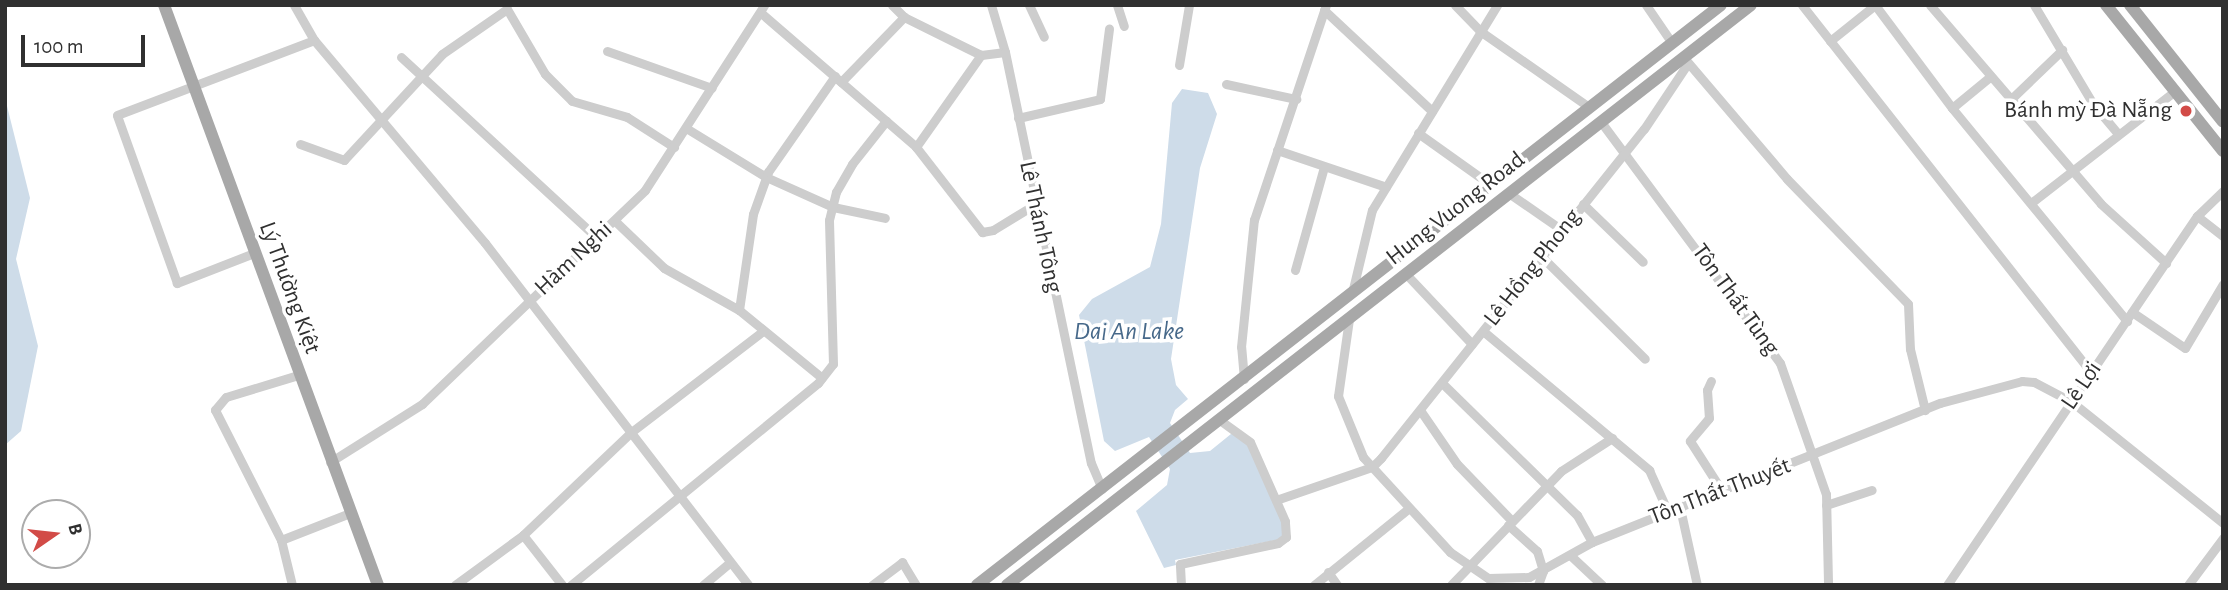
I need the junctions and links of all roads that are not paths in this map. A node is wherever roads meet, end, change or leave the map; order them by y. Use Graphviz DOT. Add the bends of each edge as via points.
graph roads {
  1 [pos="164,5"];
  2 [pos="294,5"];
  3 [pos="892,5"];
  4 [pos="990,5"];
  5 [pos="1029,5"];
  6 [pos="1117,5"];
  7 [pos="1189,5"];
  8 [pos="1455,5"];
  9 [pos="1497,5"];
  10 [pos="1646,5"];
  11 [pos="1721,5"];
  12 [pos="1751,5"];
  13 [pos="1801,5"];
  14 [pos="1875,5"];
  15 [pos="1930,5"];
  16 [pos="2034,5"];
  17 [pos="2106,5"];
  18 [pos="2130,5"];
  19 [pos="1325,8"];
  20 [pos="763,9"];
  21 [pos="904,17"];
  22 [pos="1124,26"];
  23 [pos="1109,29"];
  24 [pos="1480,32"];
  25 [pos="1044,37"];
  26 [pos="314,40"];
  27 [pos="1830,41"];
  28 [pos="1672,43"];
  29 [pos="2062,50"];
  30 [pos="607,51"];
  31 [pos="1005,52"];
  32 [pos="981,55"];
  33 [pos="401,57"];
  34 [pos="1686,60"];
  35 [pos="1179,65"];
  36 [pos="422,74"];
  37 [pos="1991,76"];
  38 [pos="838,79"];
  39 [pos="1226,84"];
  40 [pos="194,88"];
  41 [pos="712,88"];
  42 [pos="2175,91"];
  43 [pos="1296,99"];
  44 [pos="2010,101"];
  45 [pos="1589,107"];
  46 [pos="1952,108"];
  47 [pos="1432,111"];
  48 [pos="1018,118"];
  49 [pos="2221,119"];
  50 [pos="379,120"];
  51 [pos="886,121"];
  52 [pos="1601,122"];
  53 [pos="686,128"];
  54 [pos="2204,128"];
  55 [pos="1419,133"];
  56 [pos="2118,134"];
  57 [pos="300,144"];
  58 [pos="674,146"];
  59 [pos="916,147"];
  60 [pos="1277,150"];
  61 [pos="2223,151"];
  62 [pos="1624,154"];
  63 [pos="1324,167"];
  64 [pos="2071,170"];
  65 [pos="766,177"];
  66 [pos="1492,185"];
  67 [pos="1386,187"];
  68 [pos="2223,191"];
  69 [pos="1507,196"];
  70 [pos="2031,203"];
  71 [pos="1583,204"];
  72 [pos="1034,205"];
  73 [pos="833,207"];
  74 [pos="2197,216"];
  75 [pos="885,218"];
  76 [pos="615,221"];
  77 [pos="1562,230"];
  78 [pos="2223,236"];
  79 [pos="596,237"];
  80 [pos="254,253"];
  81 [pos="1541,256"];
  82 [pos="1643,262"];
  83 [pos="2166,263"];
  84 [pos="1295,270"];
  85 [pos="1406,274"];
  86 [pos="2223,284"];
  87 [pos="1352,293"];
  88 [pos="528,303"];
  89 [pos="739,310"];
  90 [pos="2130,317"];
  91 [pos="1349,319"];
  92 [pos="763,331"];
  93 [pos="1483,331"];
  94 [pos="1472,344"];
  95 [pos="1644,359"];
  96 [pos="2092,373"];
  97 [pos="298,375"];
  98 [pos="822,378"];
  99 [pos="1244,379"];
  100 [pos="1712,381"];
  101 [pos="1442,383"];
  102 [pos="2072,402"];
  103 [pos="1420,410"];
  104 [pos="1925,410"];
  105 [pos="1221,421"];
  106 [pos="630,433"];
  107 [pos="1612,438"];
  108 [pos="1813,456"];
  109 [pos="330,462"];
  110 [pos="1372,467"];
  111 [pos="1547,485"];
  112 [pos="1102,489"];
  113 [pos="1872,490"];
  114 [pos="1722,491"];
  115 [pos="678,495"];
  116 [pos="1276,500"];
  117 [pos="1113,503"];
  118 [pos="1826,505"];
  119 [pos="1409,508"];
  120 [pos="1680,508"];
  121 [pos="1668,512"];
  122 [pos="350,513"];
  123 [pos="1510,523"];
  124 [pos="2223,523"];
  125 [pos="523,535"];
  126 [pos="2223,538"];
  127 [pos="281,540"];
  128 [pos="1592,542"];
  129 [pos="1570,555"];
  130 [pos="730,562"];
  131 [pos="1469,569"];
  132 [pos="1543,571"];
  133 [pos="1328,572"];
  134 [pos="993,580"];
  135 [pos="1491,581"];
  136 [pos="292,585"];
  137 [pos="378,585"];
  138 [pos="455,585"];
  139 [pos="562,585"];
  140 [pos="571,585"];
  141 [pos="703,585"];
  142 [pos="748,585"];
  143 [pos="872,585"];
  144 [pos="916,585"];
  145 [pos="977,585"];
  146 [pos="1007,585"];
  147 [pos="1181,585"];
  148 [pos="1314,585"];
  149 [pos="1338,585"];
  150 [pos="1451,585"];
  151 [pos="1538,585"];
  152 [pos="1602,585"];
  153 [pos="1697,585"];
  154 [pos="1828,585"];
  155 [pos="1947,585"];
  156 [pos="2188,585"];
  1 -- 40 [label="main road, Lý Thường Kiệt"];
  2 -- 26 [label="street"];
  3 -- 21 [label="street"];
  4 -- 31 [label="street, Lê Thánh Tông"];
  5 -- 25 [label="street"];
  6 -- 22 [label="street"];
  7 -- 35 [label="street"];
  8 -- 24 [label="street"];
  9 -- 24 [label="street"];
  10 -- 28 [label="street"];
  11 -- 28 [label="main road, Hung Vuong Road"];
  12 -- 34 [label="main road, Hung Vuong Road"];
  13 -- 27 [label="street"];
  14 -- 27 [label="street"];
  14 -- 46 [label="street"];
  15 -- 37 [label="street"];
  16 -- 29 [label="street"];
  17 -- 42 [label="main road"];
  18 -- 49 [label="main road"];
  19 -- 43 [label="street"];
  19 -- 47 [label="street"];
  20 -- 38 [label="street"];
  20 -- 41 [label="street, Hàm Nghi"];
  21 -- 32 [label="street"];
  21 -- 38 [label="street"];
  23 -- 48 [label="street" via="1101,97"];
  24 -- 45 [label="street"];
  24 -- 47 [label="street"];
  26 -- 40 [label="street"];
  26 -- 50 [label="street"];
  27 -- 96 [label="street"];
  28 -- 34 [label="main road"];
  28 -- 45 [label="main road, Hung Vuong Road"];
  29 -- 44 [label="street"];
  29 -- 56 [label="street" via="2093,104"];
  30 -- 41 [label="street"];
  31 -- 32 [label="street"];
  31 -- 48 [label="street, Lê Thánh Tông"];
  32 -- 59 [label="street"];
  33 -- 36 [label="street"];
  34 -- 52 [label="main road, Hung Vuong Road"];
  34 -- 62 [label="street, Lê Hồng Phong"];
  34 -- 104 [label="street" via="1787,179 1908,304 1910,349"];
  36 -- 50 [label="street"];
  36 -- 58 [label="street" via="453,45 507,9 545,74 572,102 627,117"];
  36 -- 79 [label="street"];
  37 -- 44 [label="street"];
  37 -- 46 [label="street"];
  38 -- 51 [label="street"];
  38 -- 65 [label="street" via="794,128"];
  39 -- 43 [label="street"];
  40 -- 80 [label="main road, Lý Thường Kiệt"];
  40 -- 80 [label="street" via="117,115 177,283"];
  41 -- 53 [label="street, Hàm Nghi"];
  42 -- 54 [label="main road"];
  42 -- 56 [label="street"];
  43 -- 60 [label="street"];
  44 -- 64 [label="street"];
  45 -- 52 [label="main road"];
  45 -- 66 [label="main road, Hung Vuong Road"];
  46 -- 70 [label="street"];
  47 -- 55 [label="street"];
  48 -- 72 [label="street, Lê Thánh Tông"];
  49 -- 54 [label="main road"];
  50 -- 57 [label="street" via="342,161"];
  50 -- 88 [label="street" via="485,243"];
  51 -- 59 [label="street"];
  51 -- 73 [label="street" via="852,164"];
  52 -- 62 [label="street, Tôn Thất Tùng"];
  52 -- 69 [label="main road, Hung Vuong Road"];
  53 -- 58 [label="street, Hàm Nghi"];
  53 -- 65 [label="street"];
  54 -- 61 [label="main road"];
  55 -- 66 [label="street"];
  55 -- 67 [label="street"];
  56 -- 64 [label="street"];
  58 -- 76 [label="street, Hàm Nghi" via="645,190"];
  59 -- 72 [label="street" via="982,232"];
  60 -- 63 [label="street"];
  60 -- 99 [label="street" via="1254,220 1241,347"];
  62 -- 71 [label="street, Lê Hồng Phong"];
  62 -- 108 [label="street, Tôn Thất Tùng" via="1772,346"];
  63 -- 67 [label="street"];
  63 -- 84 [label="street"];
  64 -- 70 [label="street"];
  64 -- 83 [label="street"];
  65 -- 73 [label="street"];
  65 -- 89 [label="street" via="752,214"];
  66 -- 69 [label="main road"];
  66 -- 87 [label="main road, Hung Vuong Road"];
  67 -- 87 [label="street" via="1372,210"];
  68 -- 74 [label="street, Lê Lợi"];
  69 -- 77 [label="street"];
  69 -- 85 [label="main road, Hung Vuong Road"];
  70 -- 90 [label="street"];
  71 -- 77 [label="street, Lê Hồng Phong"];
  71 -- 82 [label="street"];
  72 -- 112 [label="street, Lê Thánh Tông" via="1091,463"];
  73 -- 75 [label="street"];
  73 -- 98 [label="street" via="829,220 833,364"];
  74 -- 78 [label="street"];
  74 -- 83 [label="street, Lê Lợi"];
  76 -- 79 [label="street, Hàm Nghi"];
  76 -- 89 [label="street" via="664,268"];
  77 -- 81 [label="street, Lê Hồng Phong"];
  79 -- 88 [label="street, Hàm Nghi"];
  80 -- 97 [label="main road, Lý Thường Kiệt"];
  81 -- 93 [label="street, Lê Hồng Phong"];
  81 -- 95 [label="street"];
  83 -- 90 [label="street, Lê Lợi"];
  85 -- 91 [label="main road, Hung Vuong Road"];
  85 -- 94 [label="street"];
  86 -- 90 [label="street" via="2185,348"];
  87 -- 91 [label="main road"];
  87 -- 99 [label="main road, Hung Vuong Road"];
  88 -- 106 [label="street"];
  88 -- 109 [label="street, Hàm Nghi" via="422,404"];
  89 -- 92 [label="street"];
  90 -- 96 [label="street, Lê Lợi"];
  91 -- 105 [label="main road, Hung Vuong Road"];
  91 -- 110 [label="street, Tôn Thất Thuyết" via="1338,396 1349,429"];
  92 -- 98 [label="street"];
  92 -- 106 [label="street"];
  93 -- 94 [label="street, Lê Hồng Phong"];
  93 -- 107 [label="street"];
  94 -- 101 [label="street, Lê Hồng Phong"];
  96 -- 102 [label="street, Lê Lợi"];
  97 -- 109 [label="main road, Lý Thường Kiệt"];
  97 -- 127 [label="street" via="226,397 215,410"];
  98 -- 115 [label="street"];
  99 -- 112 [label="main road, Hung Vuong Road"];
  100 -- 114 [label="street" via="1709,418 1690,441"];
  101 -- 103 [label="street, Lê Hồng Phong"];
  101 -- 111 [label="street"];
  102 -- 104 [label="street, Tôn Thất Thuyết" via="2034,382 2022,381 1981,389"];
  102 -- 124 [label="street, Tôn Thất Thuyết"];
  102 -- 155 [label="street, Lê Lợi"];
  103 -- 110 [label="street, Lê Hồng Phong"];
  103 -- 123 [label="street" via="1457,464"];
  104 -- 108 [label="street, Tôn Thất Thuyết"];
  105 -- 116 [label="street" via="1250,442"];
  105 -- 117 [label="main road, Hung Vuong Road"];
  106 -- 115 [label="street"];
  106 -- 125 [label="street"];
  107 -- 111 [label="street"];
  107 -- 121 [label="street" via="1650,470"];
  108 -- 114 [label="street, Tôn Thất Thuyết"];
  108 -- 118 [label="street, Tôn Thất Tùng"];
  109 -- 122 [label="main road, Lý Thường Kiệt"];
  110 -- 116 [label="street"];
  110 -- 119 [label="street, Tôn Thất Thuyết"];
  111 -- 123 [label="street"];
  111 -- 128 [label="street" via="1577,515"];
  112 -- 117 [label="main road"];
  112 -- 134 [label="main road"];
  113 -- 118 [label="street"];
  114 -- 120 [label="street, Tôn Thất Thuyết"];
  115 -- 130 [label="street"];
  115 -- 140 [label="street"];
  116 -- 147 [label="street" via="1286,537 1180,564"];
  117 -- 146 [label="main road"];
  118 -- 154 [label="street, Tôn Thất Tùng"];
  119 -- 131 [label="street, Tôn Thất Thuyết"];
  119 -- 133 [label="street"];
  120 -- 121 [label="street, Tôn Thất Thuyết"];
  120 -- 153 [label="street"];
  121 -- 128 [label="street, Tôn Thất Thuyết"];
  122 -- 127 [label="street"];
  122 -- 137 [label="main road, Lý Thường Kiệt"];
  123 -- 131 [label="street"];
  123 -- 132 [label="street" via="1537,551"];
  125 -- 138 [label="street"];
  125 -- 139 [label="street"];
  126 -- 156 [label="street"];
  127 -- 136 [label="street"];
  128 -- 129 [label="street, Tôn Thất Thuyết"];
  129 -- 132 [label="street, Tôn Thất Thuyết"];
  129 -- 152 [label="street"];
  130 -- 141 [label="street"];
  130 -- 142 [label="street"];
  131 -- 135 [label="street, Tôn Thất Thuyết"];
  131 -- 150 [label="street"];
  132 -- 135 [label="street, Tôn Thất Thuyết" via="1517,580"];
  132 -- 151 [label="street"];
  133 -- 148 [label="street"];
  133 -- 149 [label="street"];
  134 -- 145 [label="main road"];
  143 -- 144 [label="street" via="902,562"];
}
